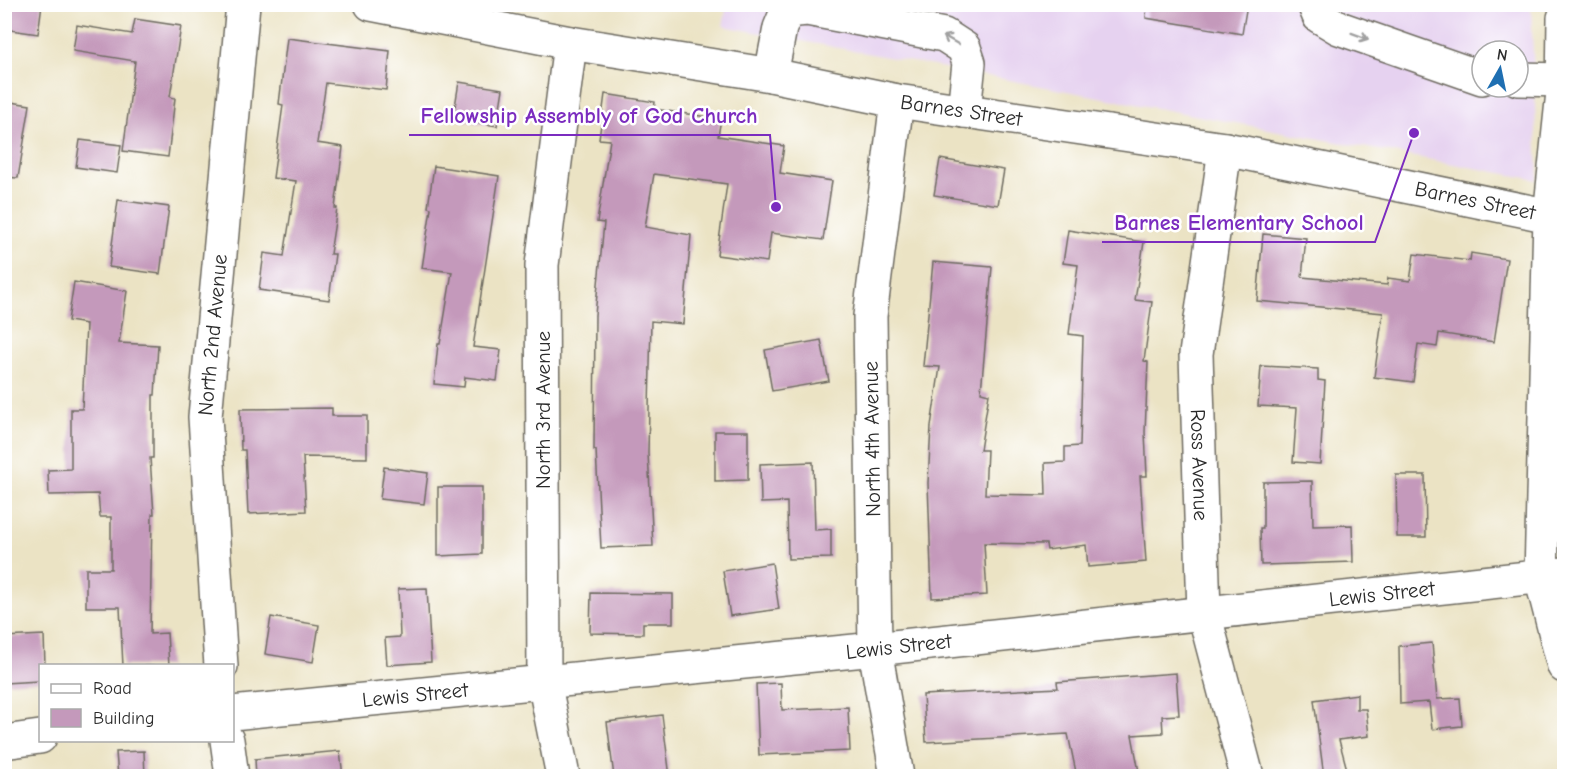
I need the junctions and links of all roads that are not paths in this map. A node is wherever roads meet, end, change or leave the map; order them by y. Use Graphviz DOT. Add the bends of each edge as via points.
graph roads {
  1 [pos="243,4"];
  2 [pos="371,4"];
  3 [pos="1314,4"];
  4 [pos="1563,13"];
  5 [pos="570,43"];
  6 [pos="1470,74"];
  7 [pos="771,75"];
  8 [pos="1530,81"];
  9 [pos="1563,86"];
  10 [pos="897,101"];
  11 [pos="964,111"];
  12 [pos="1225,148"];
  13 [pos="1550,216"];
  14 [pos="1552,576"];
  15 [pos="1204,613"];
  16 [pos="875,649"];
  17 [pos="221,664"];
  18 [pos="1564,666"];
  19 [pos="544,681"];
  20 [pos="234,713"];
  21 [pos="39,737"];
  22 [pos="4,742"];
  23 [pos="227,742"];
  24 [pos="232,777"];
  25 [pos="563,777"];
  26 [pos="897,777"];
  27 [pos="1247,777"];
  1 -- 17 [label="street, North 2nd Avenue" via="205,417"];
  2 -- 5 [label="street, Barnes Street"];
  3 -- 6 [label="street, one-way" via="1319,16 1339,28"];
  4 -- 9 [label="street"];
  5 -- 7 [label="street, Barnes Street"];
  5 -- 19 [label="street, North 3rd Avenue" via="542,265"];
  7 -- 10 [label="street, Barnes Street"];
  11 -- 7 [label="street, one-way" via="969,63 964,48 944,35 807,9 787,11"];
  8 -- 9 [label="street"];
  9 -- 13 [label="street"];
  10 -- 11 [label="street, Barnes Street"];
  10 -- 16 [label="street, North 4th Avenue" via="870,316"];
  11 -- 12 [label="street, Barnes Street"];
  12 -- 13 [label="street, Barnes Street"];
  12 -- 15 [label="street, Ross Avenue" via="1196,354"];
  13 -- 14 [label="street"];
  14 -- 15 [label="street, Lewis Street"];
  14 -- 18 [label="street"];
  15 -- 16 [label="street, Lewis Street"];
  15 -- 27 [label="street, Ross Avenue"];
  16 -- 19 [label="street, Lewis Street"];
  16 -- 26 [label="street, North 4th Avenue"];
  19 -- 20 [label="street, Lewis Street"];
  19 -- 25 [label="street, North 3rd Avenue"];
  21 -- 22 [label="street"];
  23 -- 24 [label="street"];
}
